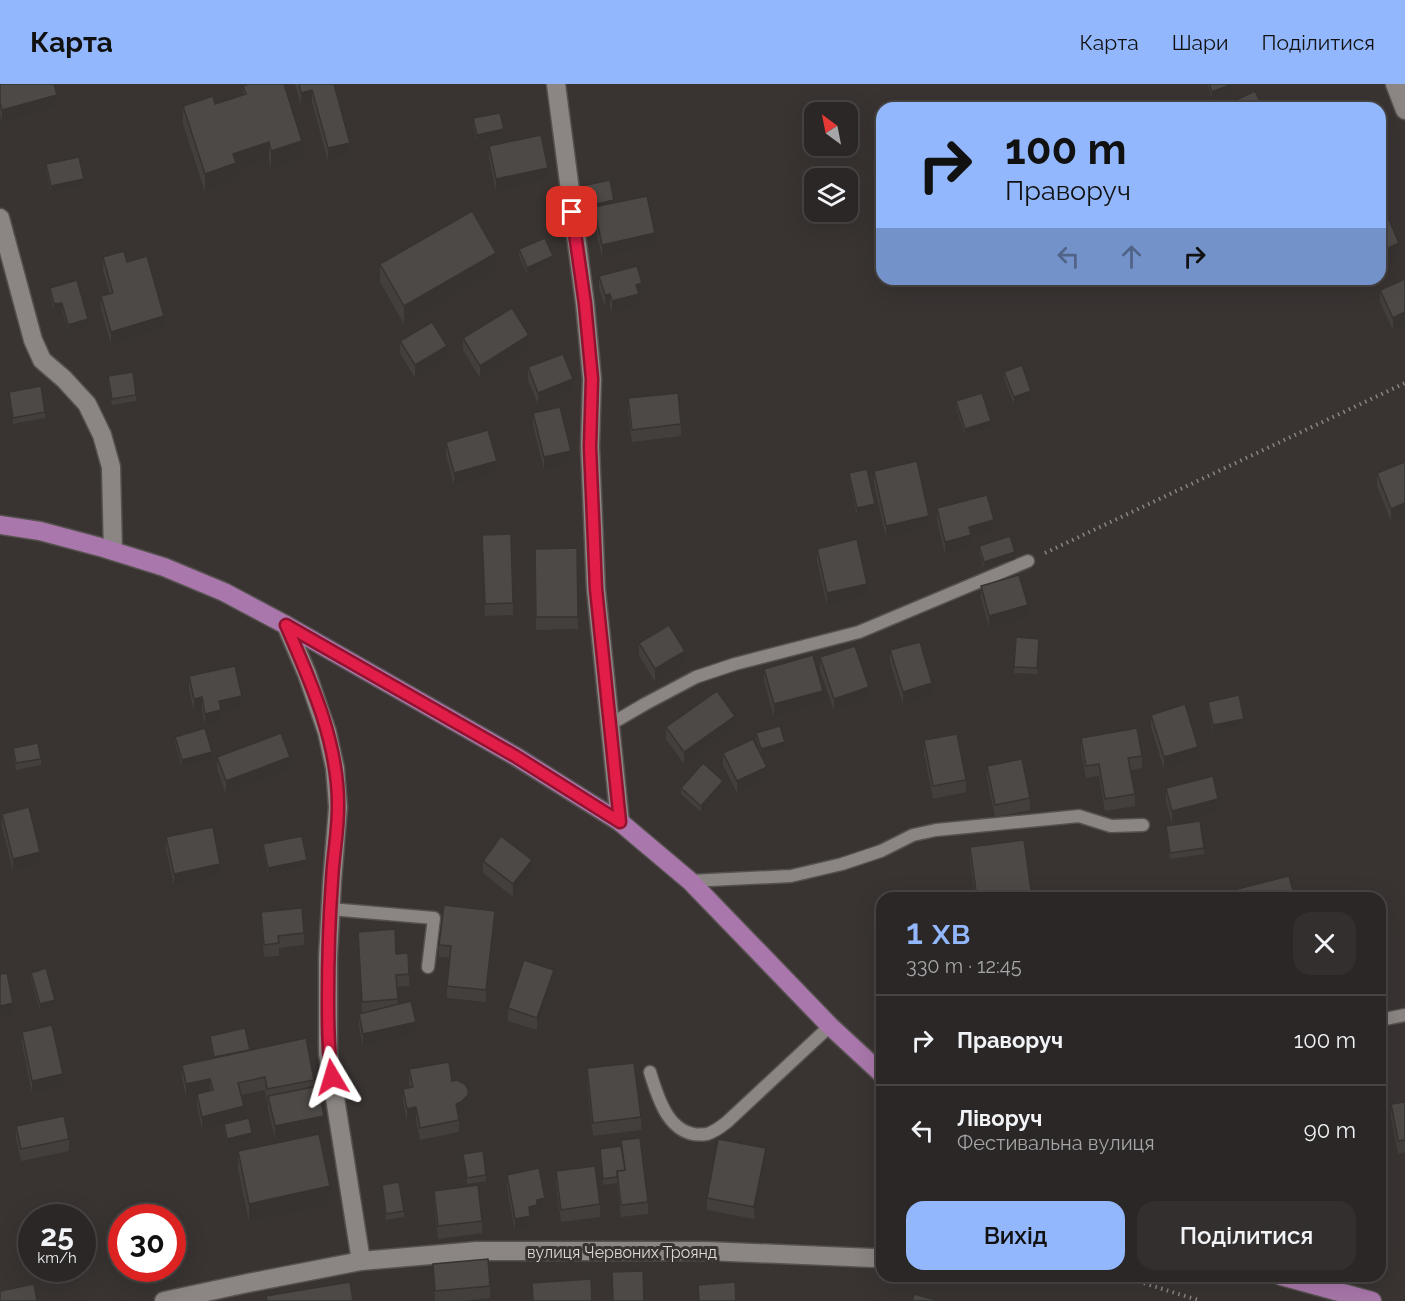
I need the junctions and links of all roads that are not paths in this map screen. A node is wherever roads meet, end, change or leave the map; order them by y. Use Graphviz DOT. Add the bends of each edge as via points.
graph roads {
  1 [pos="555,84"];
  2 [pos="1395,84"];
  3 [pos="1405,110"];
  4 [pos="0,218"];
  5 [pos="0,525"];
  6 [pos="113,551"];
  7 [pos="1028,561"];
  8 [pos="286,625"];
  9 [pos="609,725"];
  10 [pos="620,822"];
  11 [pos="1143,825"];
  12 [pos="690,881"];
  13 [pos="330,909"];
  14 [pos="428,967"];
  15 [pos="1405,1015"];
  16 [pos="1386,1019"];
  17 [pos="830,1026"];
  18 [pos="876,1068"];
  19 [pos="650,1072"];
  20 [pos="876,1258"];
  21 [pos="361,1261"];
  22 [pos="1303,1282"];
  23 [pos="164,1301"];
  24 [pos="1372,1301"];
  1 -- 9 [label="street" via="592,379 590,447 595,577"];
  2 -- 3 [label="street"];
  4 -- 6 [label="street" via="42,360 87,404 102,435 111,467"];
  5 -- 6 [label="main road"];
  6 -- 8 [label="main road" via="224,592"];
  7 -- 9 [label="lane" via="859,632 696,677"];
  8 -- 10 [label="main road" via="515,756"];
  8 -- 13 [label="street" via="327,732 335,768 338,807"];
  9 -- 10 [label="street"];
  10 -- 12 [label="main road"];
  11 -- 12 [label="lane" via="1111,826 1079,816 936,830 913,835 842,864 791,876"];
  12 -- 17 [label="main road"];
  13 -- 14 [label="lane" via="434,918"];
  13 -- 21 [label="street" via="328,1054"];
  15 -- 16 [label="lane"];
  17 -- 18 [label="main road"];
  17 -- 19 [label="lane" via="727,1122 709,1134 688,1133 673,1123 659,1102"];
  20 -- 21 [label="street, вулиця Червоних Троянд" via="706,1251 477,1251"];
  21 -- 23 [label="street, вулиця Червоних Троянд"];
  22 -- 24 [label="main road"];
}
